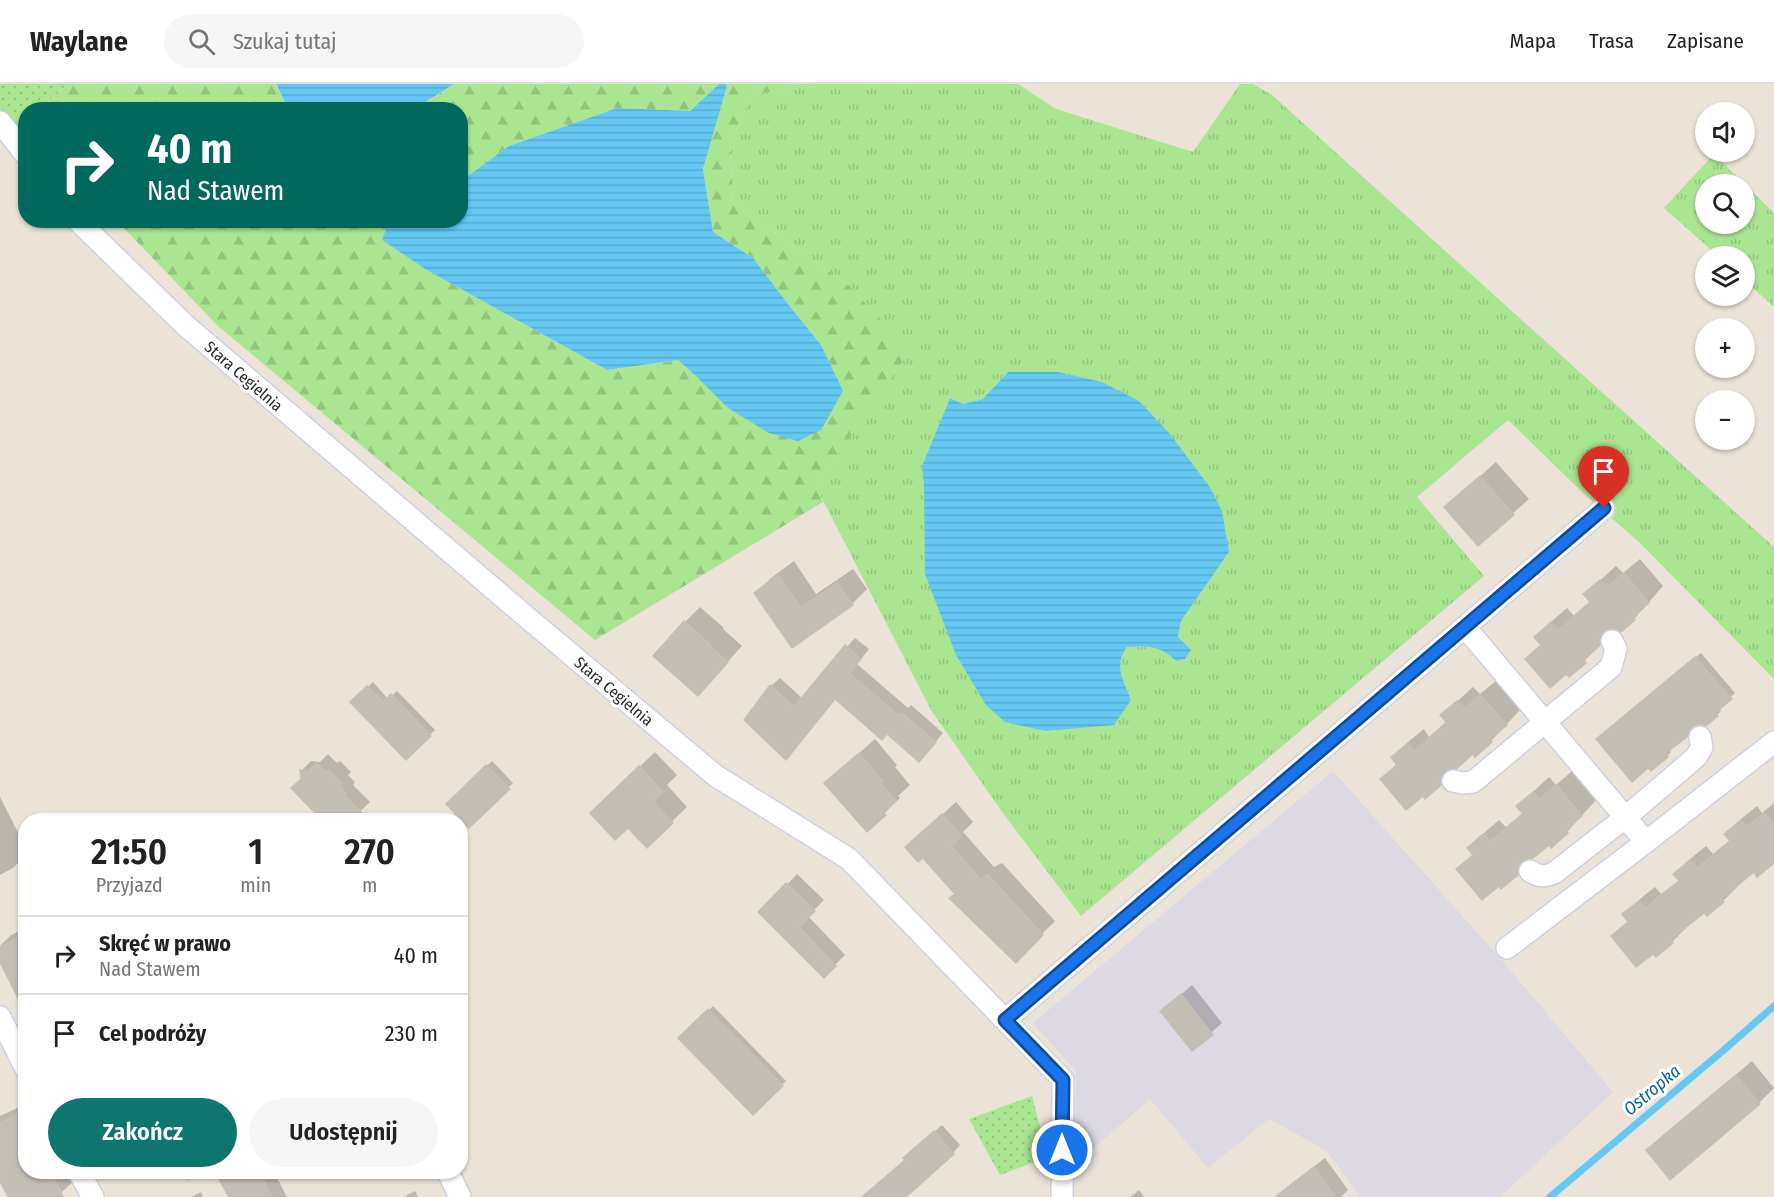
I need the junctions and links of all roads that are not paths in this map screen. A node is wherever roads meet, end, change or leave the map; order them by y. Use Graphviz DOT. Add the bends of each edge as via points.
graph roads {
  1 [pos="0,122"];
  2 [pos="18,145"];
  3 [pos="85,228"];
  4 [pos="1604,508"];
  5 [pos="1465,627"];
  6 [pos="1612,641"];
  7 [pos="1545,721"];
  8 [pos="1700,736"];
  9 [pos="1774,742"];
  10 [pos="1453,780"];
  11 [pos="1626,817"];
  12 [pos="1646,842"];
  13 [pos="1530,871"];
  14 [pos="1507,948"];
  15 [pos="0,1017"];
  16 [pos="1005,1020"];
  17 [pos="18,1053"];
  18 [pos="83,1179"];
  19 [pos="451,1179"];
  20 [pos="93,1197"];
  21 [pos="460,1197"];
  22 [pos="1062,1197"];
  1 -- 2 [label="street"];
  3 -- 16 [label="street, Stara Cegielnia" via="185,325 716,776 849,859"];
  4 -- 5 [label="street"];
  5 -- 7 [label="street"];
  5 -- 16 [label="street"];
  6 -- 7 [label="street" via="1616,650 1611,667"];
  7 -- 10 [label="street" via="1473,782"];
  7 -- 11 [label="street"];
  8 -- 11 [label="street" via="1702,747 1696,757"];
  9 -- 12 [label="street"];
  11 -- 12 [label="street"];
  11 -- 13 [label="street" via="1554,873 1538,876"];
  12 -- 14 [label="street"];
  15 -- 17 [label="street"];
  16 -- 22 [label="street, Stara Cegielnia" via="1063,1080"];
  18 -- 20 [label="street"];
  19 -- 21 [label="street"];
}
